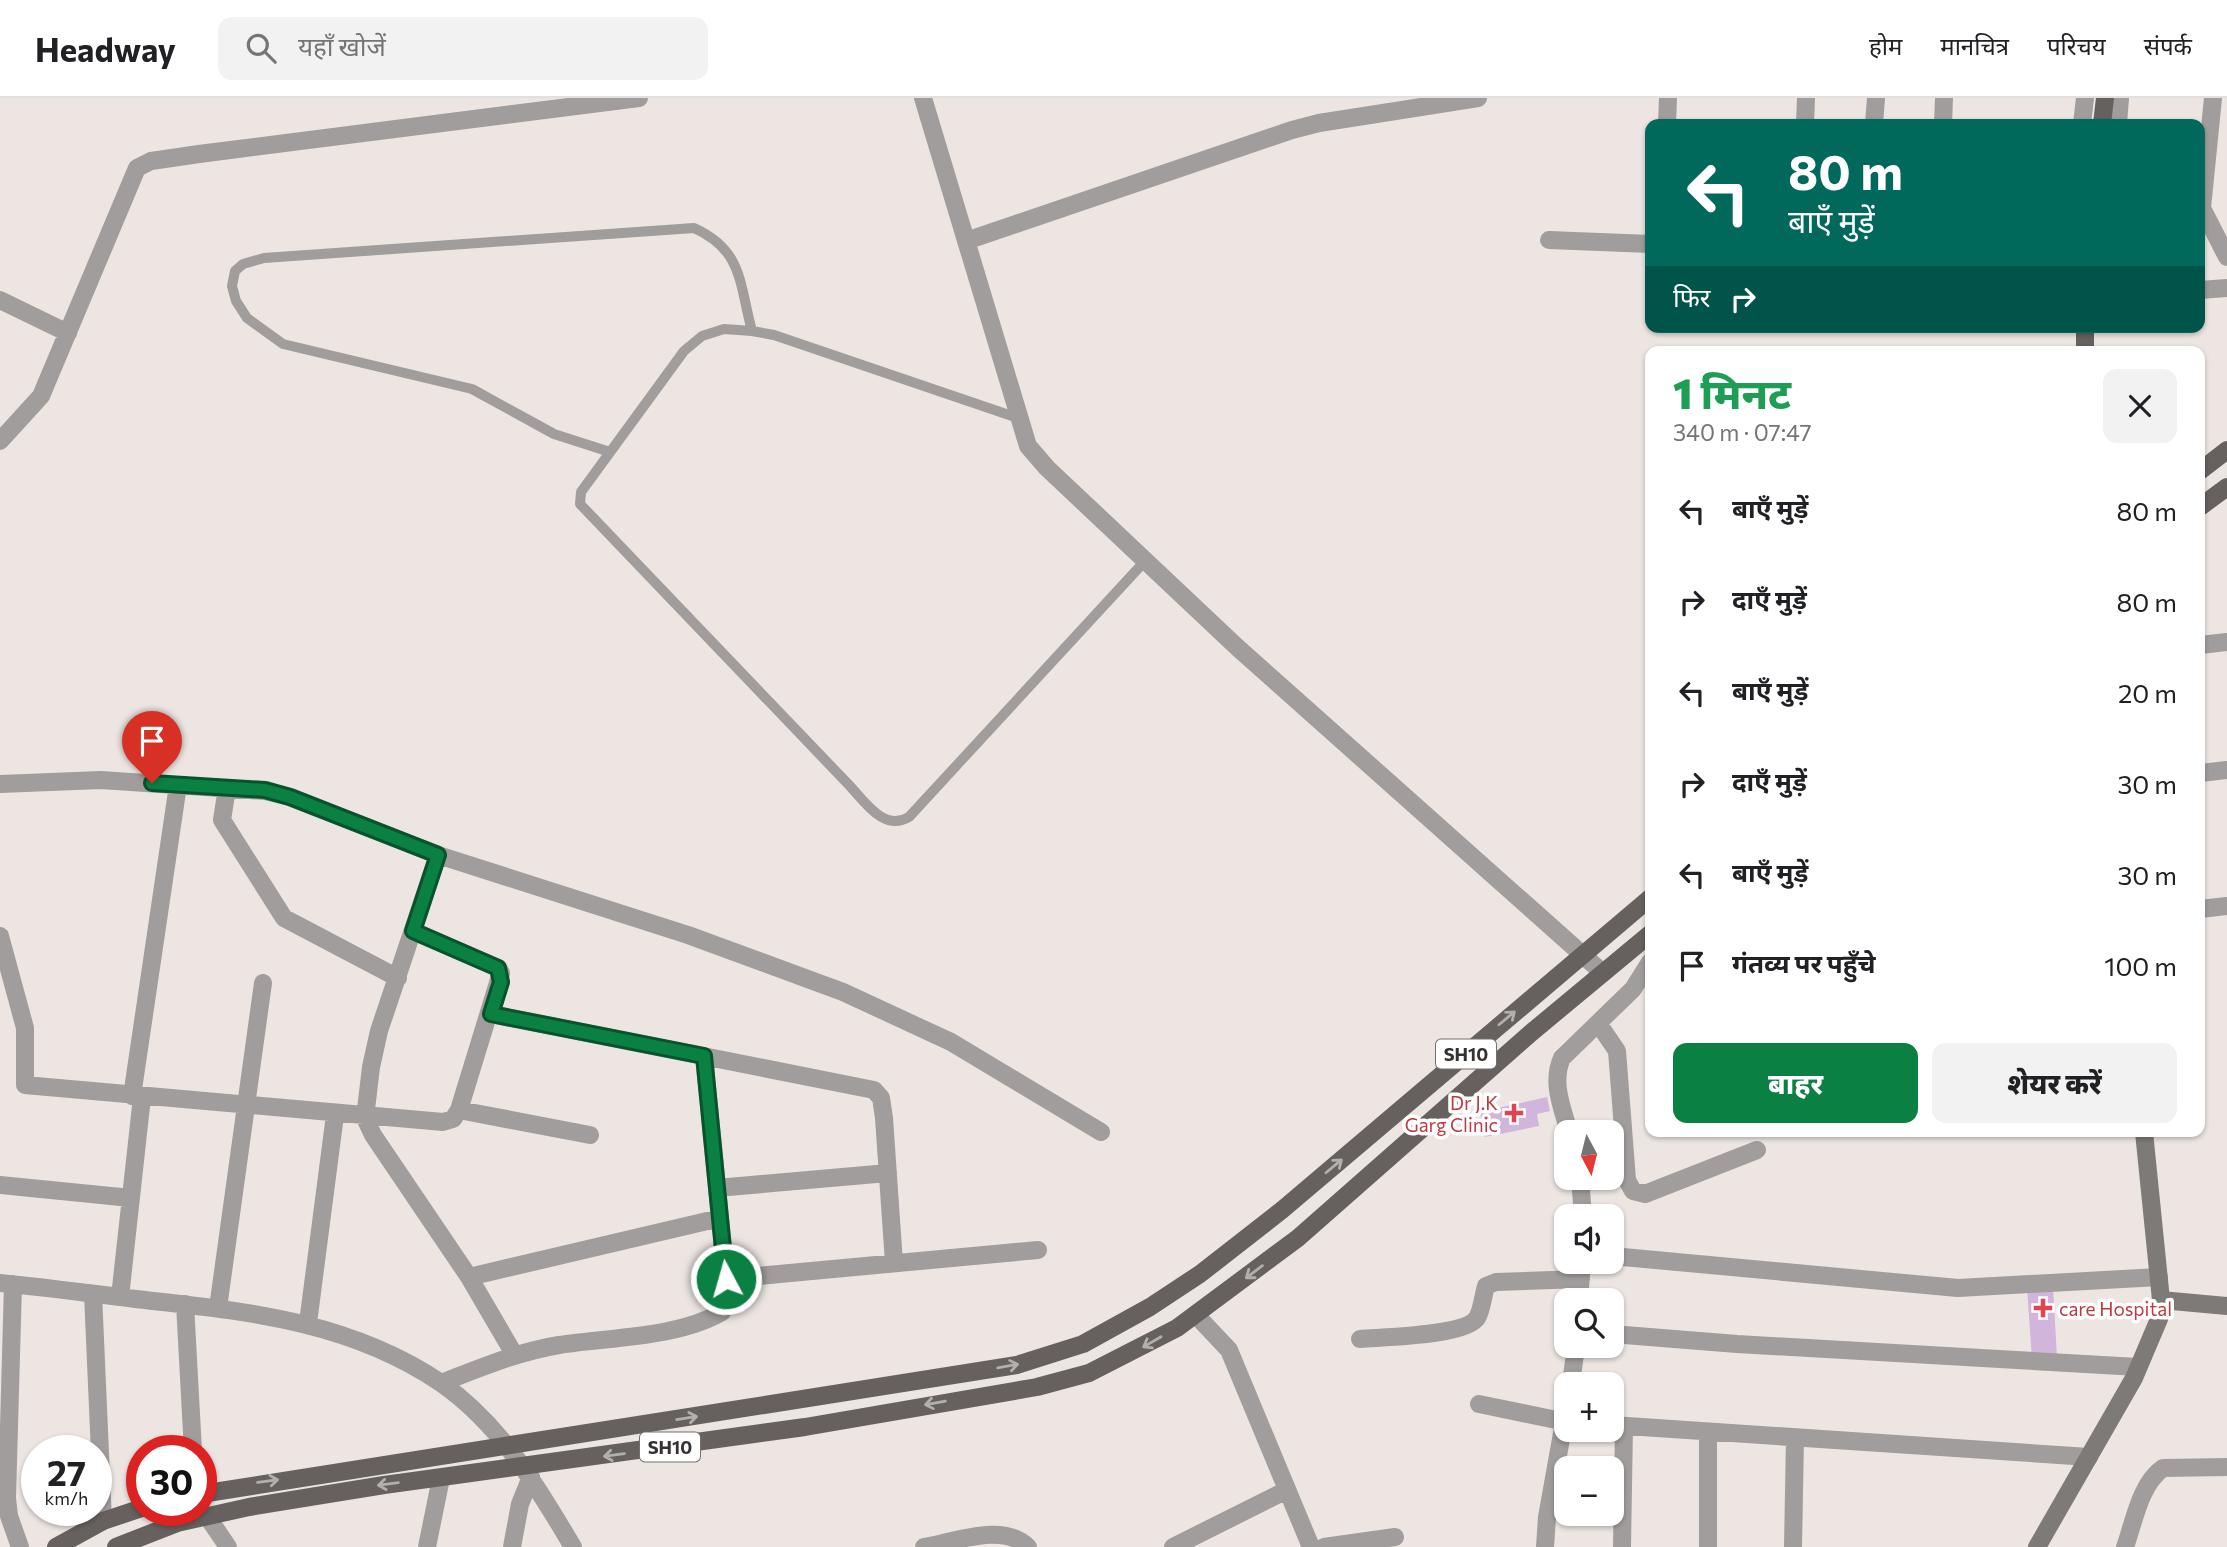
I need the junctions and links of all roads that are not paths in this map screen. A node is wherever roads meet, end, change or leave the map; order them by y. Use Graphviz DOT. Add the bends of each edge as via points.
graph roads {
  1 [pos="639,98"];
  2 [pos="923,98"];
  3 [pos="1478,98"];
  4 [pos="1668,98"];
  5 [pos="1807,98"];
  6 [pos="1876,98"];
  7 [pos="1944,98"];
  8 [pos="2085,98"];
  9 [pos="2105,98"];
  10 [pos="2120,98"];
  11 [pos="2213,98"];
  12 [pos="504,107"];
  13 [pos="1667,119"];
  14 [pos="1805,119"];
  15 [pos="1874,119"];
  16 [pos="1943,119"];
  17 [pos="2083,119"];
  18 [pos="2103,119"];
  19 [pos="2118,119"];
  20 [pos="2205,178"];
  21 [pos="2205,214"];
  22 [pos="1549,240"];
  23 [pos="966,241"];
  24 [pos="1645,244"];
  25 [pos="2227,257"];
  26 [pos="2227,288"];
  27 [pos="2205,290"];
  28 [pos="0,300"];
  29 [pos="752,331"];
  30 [pos="68,333"];
  31 [pos="1018,418"];
  32 [pos="0,440"];
  33 [pos="2227,450"];
  34 [pos="610,453"];
  35 [pos="2205,467"];
  36 [pos="2227,487"];
  37 [pos="2205,503"];
  38 [pos="1145,561"];
  39 [pos="2227,642"];
  40 [pos="2205,644"];
  41 [pos="2227,770"];
  42 [pos="2205,772"];
  43 [pos="0,784"];
  44 [pos="178,785"];
  45 [pos="227,788"];
  46 [pos="438,855"];
  47 [pos="1645,902"];
  48 [pos="2227,906"];
  49 [pos="2205,908"];
  50 [pos="413,931"];
  51 [pos="0,936"];
  52 [pos="1645,938"];
  53 [pos="1583,953"];
  54 [pos="1645,970"];
  55 [pos="1603,973"];
  56 [pos="398,978"];
  57 [pos="263,983"];
  58 [pos="491,1014"];
  59 [pos="1598,1023"];
  60 [pos="704,1056"];
  61 [pos="137,1096"];
  62 [pos="247,1106"];
  63 [pos="458,1110"];
  64 [pos="335,1115"];
  65 [pos="365,1118"];
  66 [pos="1566,1120"];
  67 [pos="1101,1132"];
  68 [pos="590,1135"];
  69 [pos="2145,1137"];
  70 [pos="1756,1150"];
  71 [pos="888,1173"];
  72 [pos="0,1185"];
  73 [pos="717,1188"];
  74 [pos="131,1198"];
  75 [pos="720,1217"];
  76 [pos="1038,1250"];
  77 [pos="1624,1257"];
  78 [pos="894,1263"];
  79 [pos="1554,1274"];
  80 [pos="469,1277"];
  81 [pos="2159,1277"];
  82 [pos="726,1279"];
  83 [pos="6,1284"];
  84 [pos="93,1294"];
  85 [pos="120,1297"];
  86 [pos="2161,1300"];
  87 [pos="185,1304"];
  88 [pos="2227,1306"];
  89 [pos="218,1308"];
  90 [pos="1203,1310"];
  91 [pos="308,1324"];
  92 [pos="1624,1335"];
  93 [pos="1360,1339"];
  94 [pos="514,1354"];
  95 [pos="2138,1367"];
  96 [pos="441,1383"];
  97 [pos="1479,1404"];
  98 [pos="1554,1417"];
  99 [pos="1624,1426"];
  100 [pos="1708,1432"];
  101 [pos="99,1435"];
  102 [pos="192,1435"];
  103 [pos="1795,1437"];
  104 [pos="1562,1442"];
  105 [pos="1619,1442"];
  106 [pos="507,1446"];
  107 [pos="2089,1457"];
  108 [pos="2227,1467"];
  109 [pos="528,1472"];
  110 [pos="440,1478"];
  111 [pos="1287,1490"];
  112 [pos="217,1491"];
  113 [pos="217,1514"];
  114 [pos="94,1526"];
  115 [pos="170,1526"];
  116 [pos="214,1526"];
  117 [pos="1395,1537"];
  118 [pos="20,1547"];
  119 [pos="56,1547"];
  120 [pos="119,1547"];
  121 [pos="228,1547"];
  122 [pos="427,1547"];
  123 [pos="512,1547"];
  124 [pos="573,1547"];
  125 [pos="924,1547"];
  126 [pos="1028,1547"];
  127 [pos="1173,1547"];
  128 [pos="1311,1547"];
  129 [pos="1324,1547"];
  130 [pos="1545,1547"];
  131 [pos="1622,1547"];
  132 [pos="1708,1547"];
  133 [pos="1793,1547"];
  134 [pos="2037,1547"];
  135 [pos="2126,1547"];
  1 -- 12 [label="street"];
  2 -- 23 [label="street"];
  3 -- 23 [label="street" via="1319,122"];
  4 -- 13 [label="street"];
  5 -- 14 [label="street"];
  6 -- 15 [label="street"];
  7 -- 16 [label="street"];
  8 -- 17 [label="street"];
  9 -- 18 [label="main road"];
  10 -- 19 [label="street"];
  11 -- 20 [label="street"];
  12 -- 30 [label="street" via="151,161 136,168"];
  21 -- 25 [label="street"];
  22 -- 24 [label="street"];
  23 -- 31 [label="street"];
  26 -- 27 [label="street"];
  28 -- 30 [label="street"];
  29 -- 31 [label="lane"];
  29 -- 34 [label="lane" via="724,329 702,336 684,351"];
  29 -- 34 [label="lane" via="733,256 717,238 694,228 264,258 235,271 232,286 242,310 263,332 283,344 471,389 554,434"];
  30 -- 32 [label="street" via="41,396"];
  31 -- 38 [label="street" via="1028,446 1047,468"];
  33 -- 35 [label="main road"];
  34 -- 38 [label="lane" via="581,492 580,504 885,821 899,823 909,817"];
  36 -- 37 [label="main road"];
  38 -- 53 [label="street"];
  39 -- 40 [label="street"];
  41 -- 42 [label="street"];
  43 -- 44 [label="street" via="101,780"];
  44 -- 45 [label="street"];
  44 -- 61 [label="street"];
  45 -- 46 [label="street" via="290,797"];
  45 -- 56 [label="street" via="222,820 284,918"];
  46 -- 50 [label="street"];
  46 -- 67 [label="street" via="688,935 843,992 951,1042"];
  47 -- 53 [label="main road, SH10"];
  48 -- 49 [label="street"];
  50 -- 56 [label="street"];
  50 -- 58 [label="street" via="498,968 501,982"];
  51 -- 61 [label="street" via="25,1028 25,1085"];
  52 -- 55 [label="main road, SH10"];
  53 -- 55 [label="street"];
  106 -- 53 [label="main road, SH10, one-way" via="1017,1365 1083,1344 1200,1274 1282,1210"];
  54 -- 59 [label="street" via="1633,989"];
  55 -- 90 [label="main road, SH10, one-way" via="1298,1238"];
  56 -- 65 [label="street" via="370,1067"];
  57 -- 62 [label="street"];
  58 -- 60 [label="street"];
  58 -- 63 [label="street"];
  59 -- 66 [label="street" via="1556,1069"];
  59 -- 70 [label="street" via="1617,1051 1627,1180 1633,1191 1645,1194"];
  60 -- 71 [label="street" via="874,1090 881,1098"];
  60 -- 73 [label="street"];
  61 -- 62 [label="street"];
  61 -- 74 [label="street"];
  62 -- 64 [label="street"];
  62 -- 89 [label="street"];
  63 -- 65 [label="street" via="453,1119 443,1122"];
  63 -- 68 [label="street"];
  64 -- 65 [label="street"];
  64 -- 91 [label="street"];
  65 -- 80 [label="street"];
  69 -- 81 [label="main road"];
  71 -- 73 [label="street"];
  71 -- 78 [label="street"];
  72 -- 74 [label="street"];
  73 -- 75 [label="street"];
  74 -- 85 [label="street"];
  75 -- 80 [label="street"];
  75 -- 82 [label="street"];
  76 -- 78 [label="street"];
  77 -- 81 [label="street" via="1958,1288"];
  78 -- 82 [label="street"];
  79 -- 93 [label="street" via="1486,1286 1477,1317 1454,1330"];
  80 -- 94 [label="street"];
  81 -- 86 [label="main road"];
  82 -- 94 [label="street" via="722,1312 709,1320 632,1337"];
  83 -- 84 [label="street"];
  83 -- 118 [label="street" via="7,1498"];
  84 -- 85 [label="street"];
  84 -- 101 [label="street"];
  85 -- 87 [label="street"];
  86 -- 88 [label="main road"];
  86 -- 95 [label="main road" via="2159,1319"];
  87 -- 89 [label="street"];
  87 -- 102 [label="street"];
  89 -- 91 [label="street"];
  90 -- 109 [label="main road, SH10, one-way" via="1090,1373 1037,1387"];
  90 -- 111 [label="street" via="1229,1350"];
  91 -- 96 [label="street" via="365,1341"];
  92 -- 95 [label="street"];
  94 -- 96 [label="street"];
  95 -- 107 [label="main road"];
  96 -- 106 [label="street"];
  97 -- 98 [label="street"];
  99 -- 100 [label="street"];
  100 -- 103 [label="street"];
  100 -- 132 [label="street"];
  103 -- 107 [label="street"];
  103 -- 133 [label="street"];
  104 -- 130 [label="street"];
  105 -- 131 [label="street"];
  106 -- 109 [label="street"];
  112 -- 106 [label="main road, SH10, one-way"];
  107 -- 134 [label="main road"];
  108 -- 135 [label="street" via="2163,1468 2155,1474"];
  109 -- 110 [label="main road, SH10"];
  109 -- 123 [label="street"];
  109 -- 124 [label="street"];
  110 -- 113 [label="main road, SH10, one-way"];
  110 -- 122 [label="street"];
  111 -- 127 [label="street"];
  111 -- 128 [label="street"];
  114 -- 119 [label="main road"];
  115 -- 120 [label="main road, SH10"];
  116 -- 121 [label="street"];
  117 -- 129 [label="street"];
  125 -- 126 [label="street" via="997,1534 1014,1536"];
}
